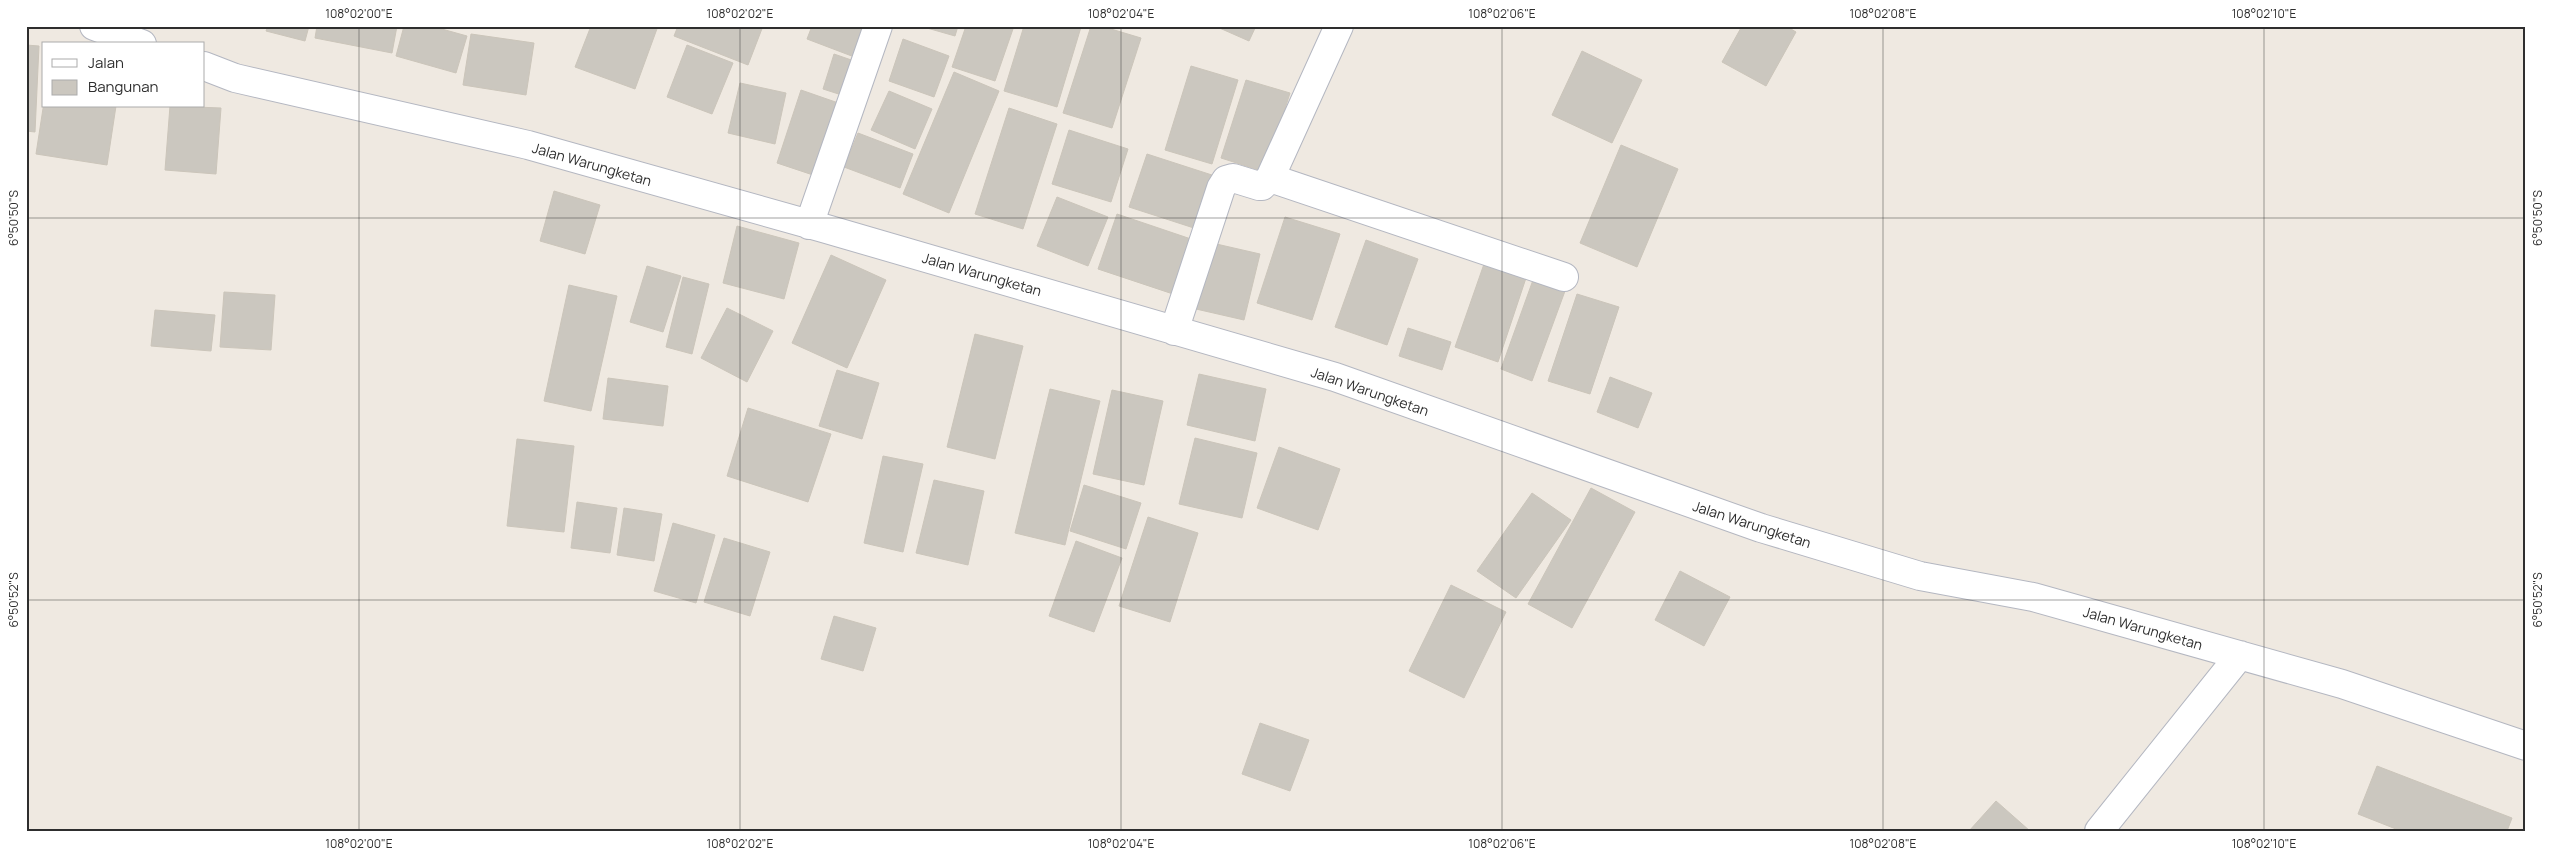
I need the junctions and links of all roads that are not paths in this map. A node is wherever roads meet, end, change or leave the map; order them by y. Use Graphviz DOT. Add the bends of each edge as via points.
graph roads {
  1 [pos="94,26"];
  2 [pos="878,26"];
  3 [pos="1339,26"];
  4 [pos="137,42"];
  5 [pos="205,66"];
  6 [pos="1270,178"];
  7 [pos="810,225"];
  8 [pos="1564,276"];
  9 [pos="1174,331"];
  10 [pos="2240,655"];
  11 [pos="2526,746"];
  12 [pos="2099,831"];
  1 -- 4 [label="street"];
  2 -- 7 [label="street"];
  3 -- 6 [label="street"];
  5 -- 7 [label="street, Jalan Warungketan" via="236,78 528,146"];
  6 -- 8 [label="street"];
  6 -- 9 [label="street" via="1262,186 1233,178 1226,180"];
  7 -- 9 [label="street, Jalan Warungketan"];
  9 -- 10 [label="street, Jalan Warungketan" via="1335,377 1770,531 1920,576 2033,597"];
  10 -- 11 [label="street, Jalan Warungketan" via="2342,684"];
  10 -- 12 [label="street"];
}
